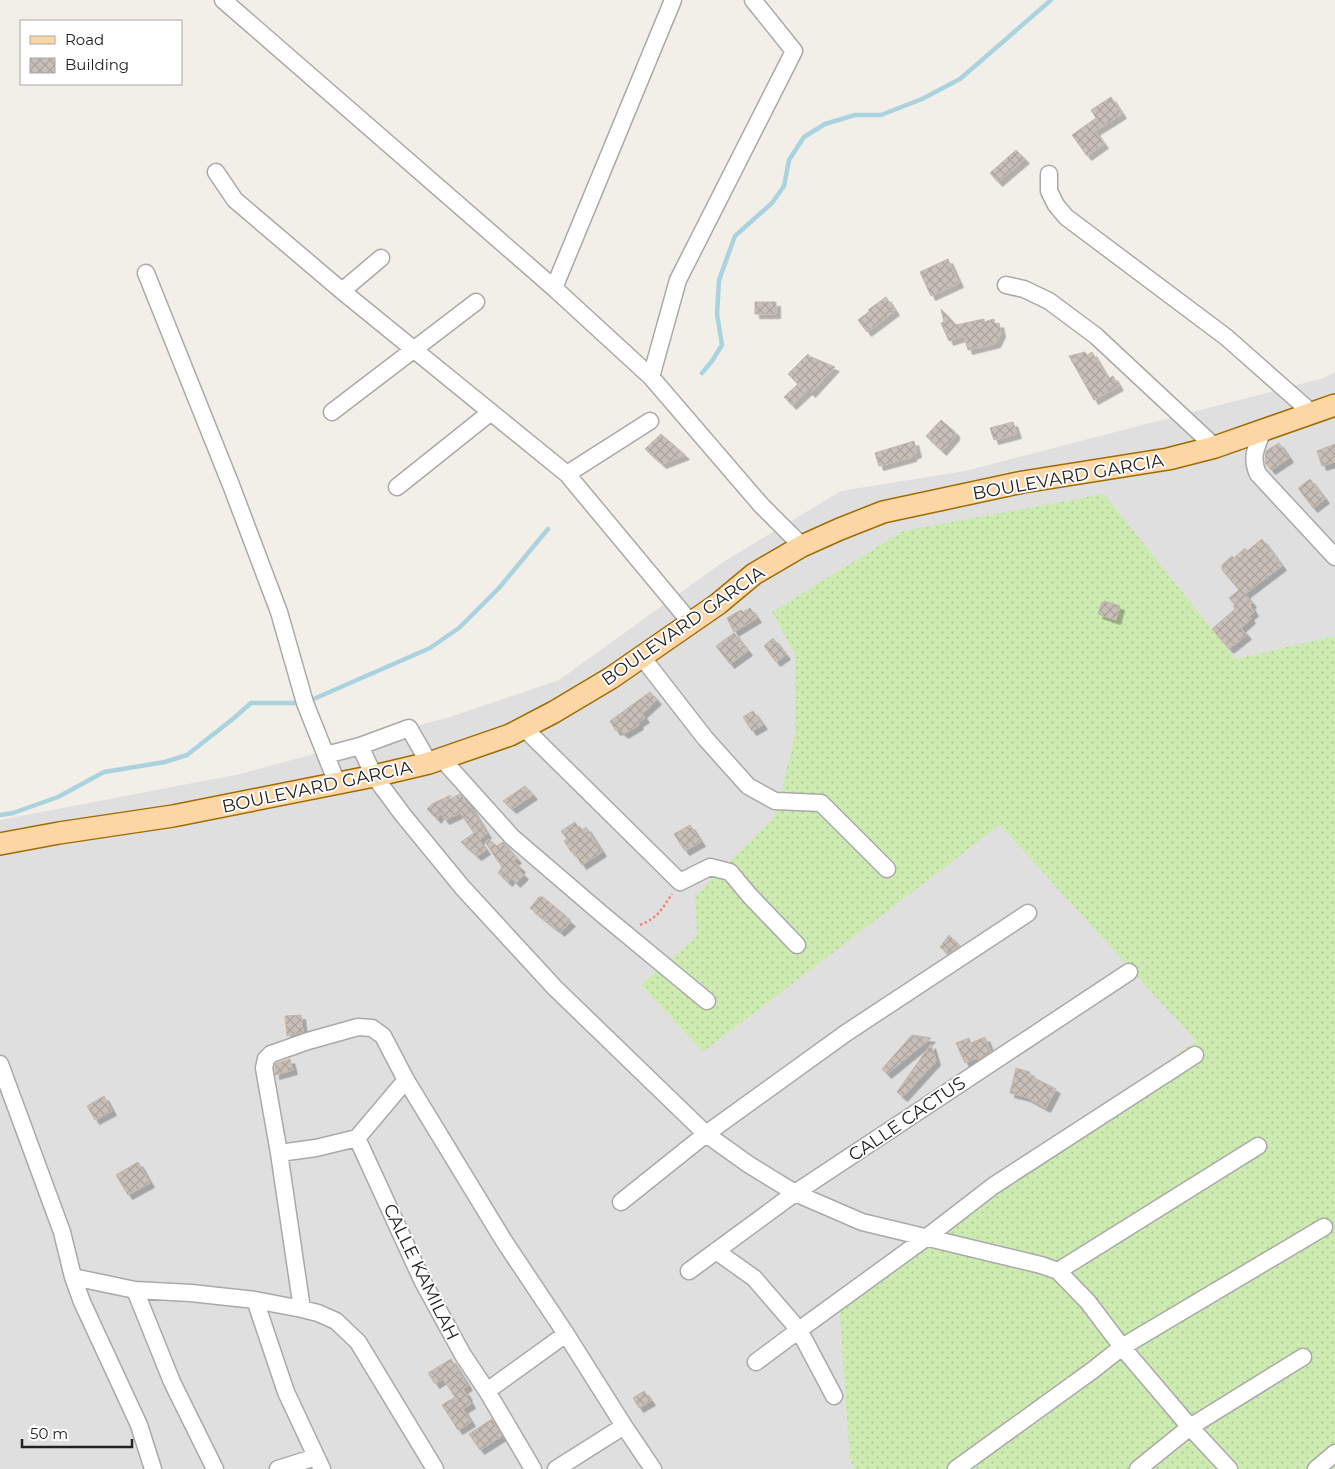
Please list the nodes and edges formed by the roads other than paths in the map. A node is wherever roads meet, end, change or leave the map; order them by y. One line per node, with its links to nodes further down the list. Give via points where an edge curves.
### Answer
1 (224, 0): 9 (street)
2 (672, 0): 9 (street)
3 (753, 0): 13 (street, via 794,51 678,280)
4 (216, 172): 10 (street, via 235,200)
5 (1049, 174): 17 (street, via 1050,191 1066,217 1226,337)
6 (381, 258): 10 (street)
7 (146, 272): 29 (street, via 276,603 305,703)
8 (1006, 285): 20 (street, via 1024,289 1049,301 1096,336)
9 (554, 288): 13 (street)
10 (342, 291): 12 (street)
11 (476, 302): 12 (street)
12 (414, 350): 15 (street); 16 (street)
13 (651, 378): 23 (street)
14 (1335, 405): 17 (main road, BOULEVARD GARCIA)
15 (332, 412)
16 (491, 412): 21 (street); 22 (street)
17 (1312, 413): 19 (main road, BOULEVARD GARCIA)
18 (650, 421): 21 (street)
19 (1263, 430): 20 (main road, BOULEVARD GARCIA); 24 (street, via 1254,456 1258,474)
20 (1215, 447): 23 (main road, BOULEVARD GARCIA, via 1168,459 1022,482 883,512)
21 (567, 474): 25 (street)
22 (397, 488)
23 (802, 546): 25 (main road, BOULEVARD GARCIA, via 754,574)
24 (1335, 558)
25 (691, 623): 26 (main road, BOULEVARD GARCIA)
26 (642, 657): 27 (main road, BOULEVARD GARCIA); 34 (street, via 705,738 748,786 775,800 821,803)
27 (524, 728): 30 (main road, BOULEVARD GARCIA); 36 (street, via 680,882 710,867 730,872)
28 (360, 746): 29 (street); 30 (street, via 409,728); 31 (street)
29 (326, 755): 32 (street)
30 (436, 761): 31 (main road, BOULEVARD GARCIA); 38 (street, via 512,837)
31 (374, 776): 32 (main road, BOULEVARD GARCIA); 42 (street, via 462,887 548,981)
32 (337, 783): 33 (main road, BOULEVARD GARCIA, via 173,816)
33 (0, 844)
34 (887, 869)
35 (1028, 913): 42 (street, via 846,1033)
36 (797, 945)
37 (1129, 972): 46 (street, CALLE CACTUS)
38 (707, 1001)
39 (1195, 1055): 49 (street, via 992,1186)
40 (0, 1064): 53 (street, via 62,1232)
41 (406, 1080): 43 (street); 45 (street, via 383,1036 372,1028 358,1028 271,1054 264,1068); 58 (street, via 504,1241)
42 (706, 1134): 46 (street); 47 (street)
43 (357, 1138): 45 (street); 62 (street, CALLE KAMILAH, via 424,1282 463,1355)
44 (1258, 1146): 52 (street)
45 (279, 1153): 56 (street)
46 (795, 1194): 49 (street, via 862,1222); 50 (street, CALLE CACTUS)
47 (622, 1202)
48 (1324, 1227): 59 (street)
49 (926, 1237): 52 (street); 57 (street)
50 (716, 1251): 51 (street, CALLE CACTUS); 57 (street, via 754,1278)
51 (689, 1271)
52 (1058, 1271): 59 (street, via 1088,1302)
53 (73, 1277): 54 (street); 68 (street, via 139,1425)
54 (135, 1290): 55 (street); 69 (street, via 172,1382)
55 (255, 1300): 56 (street); 67 (street, via 286,1392)
56 (302, 1308): 71 (street, via 336,1320 358,1342)
57 (799, 1330): 61 (street); 63 (street)
58 (566, 1334): 62 (street); 64 (street)
59 (1122, 1347): 65 (street); 75 (street)
60 (1304, 1357): 65 (street)
61 (756, 1362)
62 (487, 1390): 72 (street, CALLE KAMILAH)
63 (834, 1396)
64 (624, 1426): 73 (street); 74 (street)
65 (1190, 1427): 76 (street); 77 (street)
66 (1335, 1453): 78 (street)
67 (319, 1463): 70 (street)
68 (153, 1469)
69 (215, 1469)
70 (278, 1469)
71 (436, 1469)
72 (534, 1469)
73 (556, 1469)
74 (653, 1469)
75 (956, 1469)
76 (1138, 1469)
77 (1229, 1469)
78 (1316, 1469)

